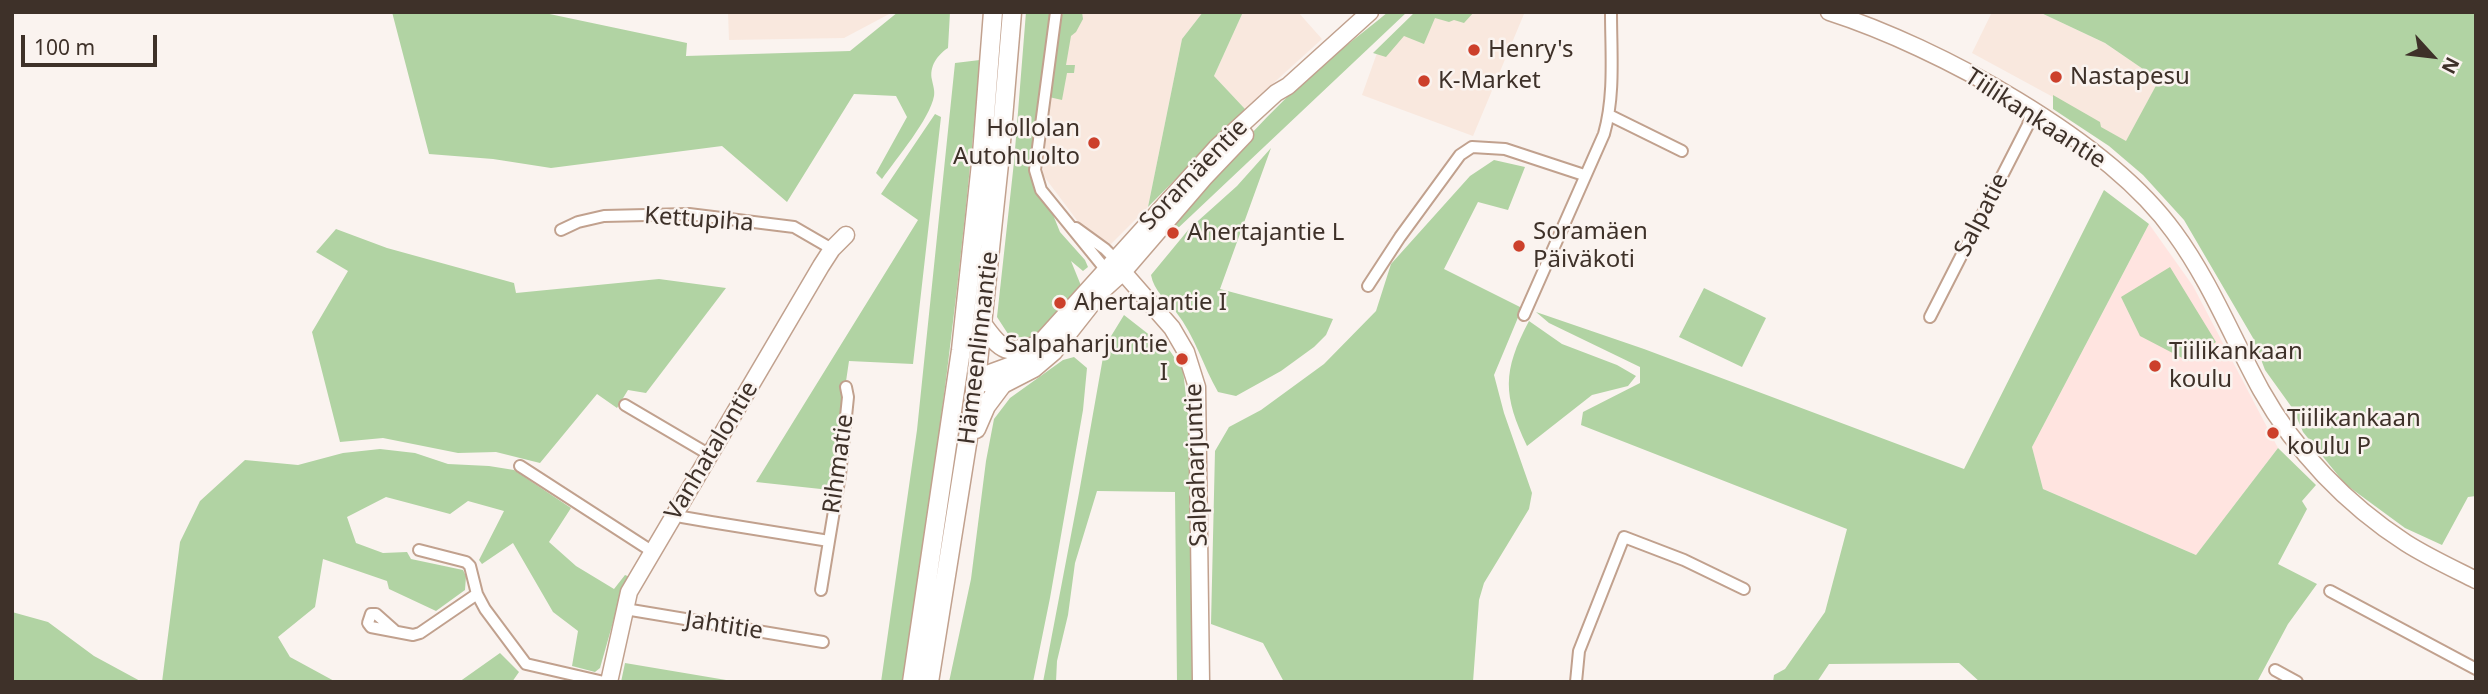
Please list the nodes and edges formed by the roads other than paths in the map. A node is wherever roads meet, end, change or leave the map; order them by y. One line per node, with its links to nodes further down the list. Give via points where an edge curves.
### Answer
1 (993, 12): 20 (main road, Hämeenlinnantie)
2 (1012, 12): 18 (main road, Hämeenlinnantie)
3 (1056, 12): 14 (street, via 1035,170 1041,190 1062,219)
4 (1370, 12): 14 (street, Soramäentie, via 1288,86)
5 (1611, 12): 8 (street)
6 (1829, 12): 7 (street, Tiilikankaantie, via 1945,62)
7 (2031, 111): 17 (street, Salpatie); 31 (street, Tiilikankaantie, via 2106,163 2167,223 2208,286 2262,391 2288,432 2331,482 2407,543)
8 (1609, 116): 9 (street); 10 (street)
9 (1682, 151)
10 (1584, 175): 15 (street, via 1505,149 1472,147 1460,155); 16 (street)
11 (561, 230): 13 (street, Kettupiha, via 604,216 690,214 794,227)
12 (846, 235): 13 (street, Vanhatalontie)
13 (832, 249): 24 (street, Vanhatalontie)
14 (1115, 270): 19 (street, Soramäentie); 21 (street, Soramäentie, via 1054,352 1034,369); 44 (street, Salpaharjuntie, via 1126,291 1152,307 1172,328 1186,352 1197,387)
15 (1368, 286)
16 (1524, 315)
17 (1930, 317)
18 (983, 325): 19 (main road, via 1003,349 1014,352); 20 (main road, Hämeenlinnantie)
19 (1039, 345): 20 (street, Soramäentie, via 1017,363)
20 (967, 377): 21 (street); 25 (main road, Hämeenlinnantie); 42 (main road, Hämeenlinnantie)
21 (1001, 386): 25 (main road, via 979,421)
22 (846, 387): 28 (street, Rihmatie, via 840,475)
23 (625, 405): 24 (street)
24 (710, 455): 27 (street, Vanhatalontie)
25 (966, 459): 43 (main road, Hämeenlinnantie)
26 (520, 466): 30 (street)
27 (676, 513): 28 (street, Rihmatie); 30 (street, Vanhatalontie)
28 (829, 541): 33 (street, Rihmatie)
29 (419, 550): 35 (street, via 466,562)
30 (653, 552): 36 (street, Vanhatalontie, via 629,593)
31 (2476, 580)
32 (1744, 589): 45 (street, via 1624,537 1579,651)
33 (821, 590)
34 (2330, 591): 39 (street)
35 (477, 594): 37 (street, via 420,634); 41 (street, via 526,664)
36 (625, 610): 38 (street, Jahtitie); 41 (street, Vanhatalontie)
37 (394, 630)
38 (823, 642)
39 (2476, 669)
40 (2275, 670): 46 (street)
41 (607, 682)
42 (912, 682)
43 (929, 682)
44 (1201, 682)
45 (1576, 682)
46 (2297, 682)

